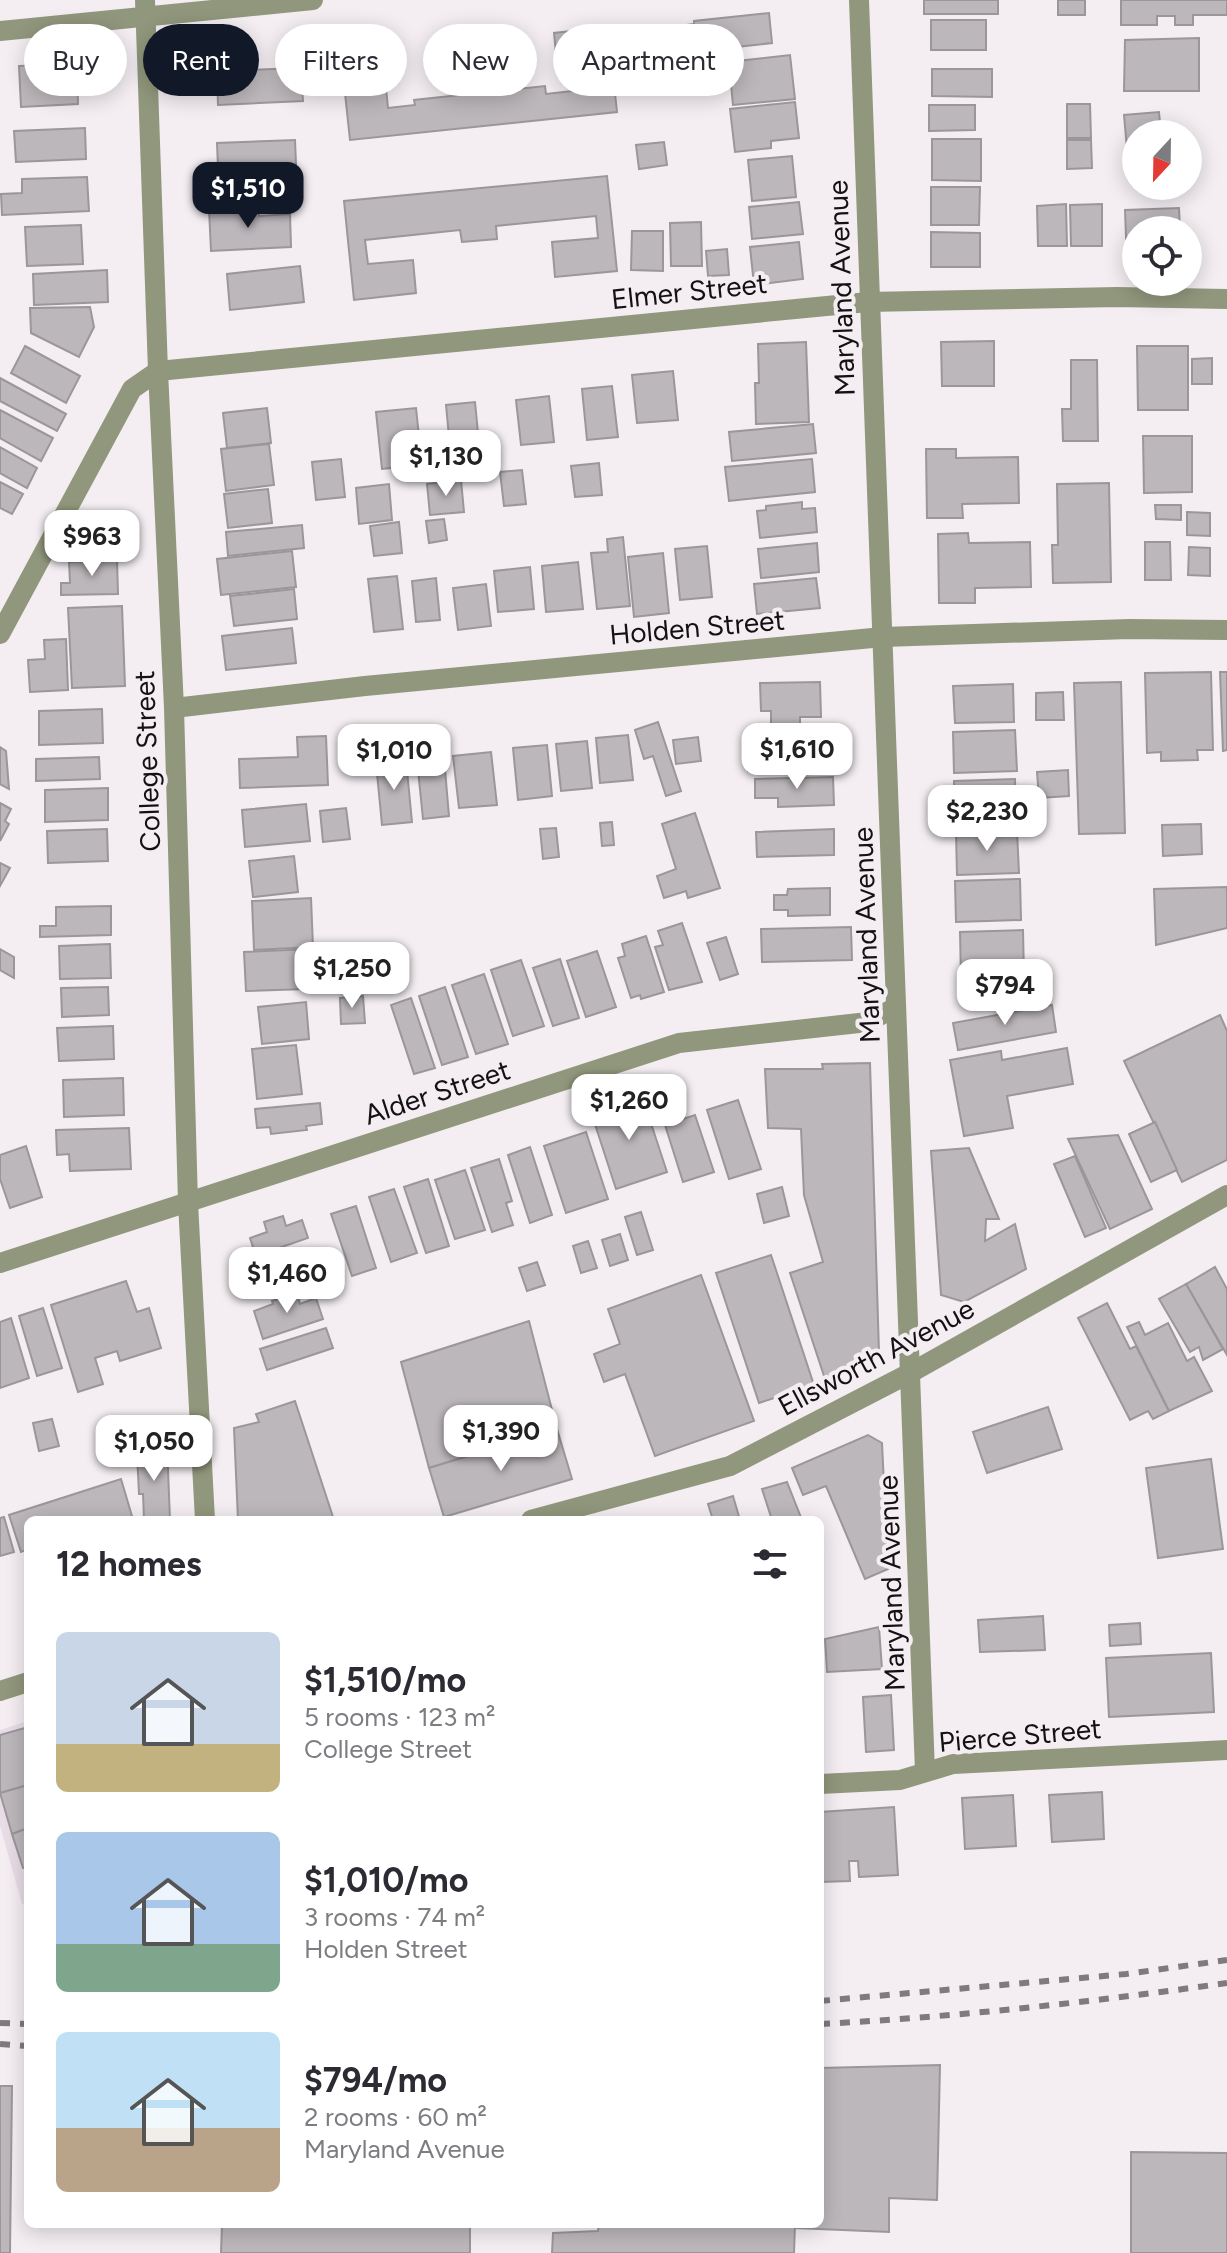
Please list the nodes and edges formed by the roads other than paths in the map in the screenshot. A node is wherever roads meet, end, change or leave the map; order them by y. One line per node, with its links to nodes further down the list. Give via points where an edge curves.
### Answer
1 (313, 0): 3 (street)
2 (859, 0): 6 (street, Maryland Avenue)
3 (146, 8): 4 (street); 7 (street, College Street)
4 (0, 31)
5 (1227, 299): 6 (street, Elmer Street)
6 (868, 302): 7 (street, Elmer Street); 10 (street, Maryland Avenue)
7 (158, 371): 9 (street, via 132,389); 11 (street, College Street)
8 (1227, 630): 10 (street, Holden Street)
9 (0, 634)
10 (883, 637): 11 (street, Holden Street); 12 (street, Maryland Avenue)
11 (174, 708): 14 (street, College Street)
12 (896, 1007): 14 (street, Alder Street, via 868,1022 679,1043); 16 (street, Maryland Avenue)
13 (1227, 1195): 16 (street, Ellsworth Avenue)
14 (188, 1203): 15 (street, Alder Street); 17 (street, College Street)
15 (0, 1263)
16 (912, 1372): 18 (street, Ellsworth Avenue, via 730,1466); 22 (street, Maryland Avenue)
17 (205, 1516)
18 (546, 1516)
19 (24, 1683): 20 (street)
20 (0, 1691)
21 (1227, 1750): 22 (street, Pierce Street, via 953,1764)
22 (925, 1772): 23 (street, Pierce Street, via 900,1780)
23 (824, 1784)

